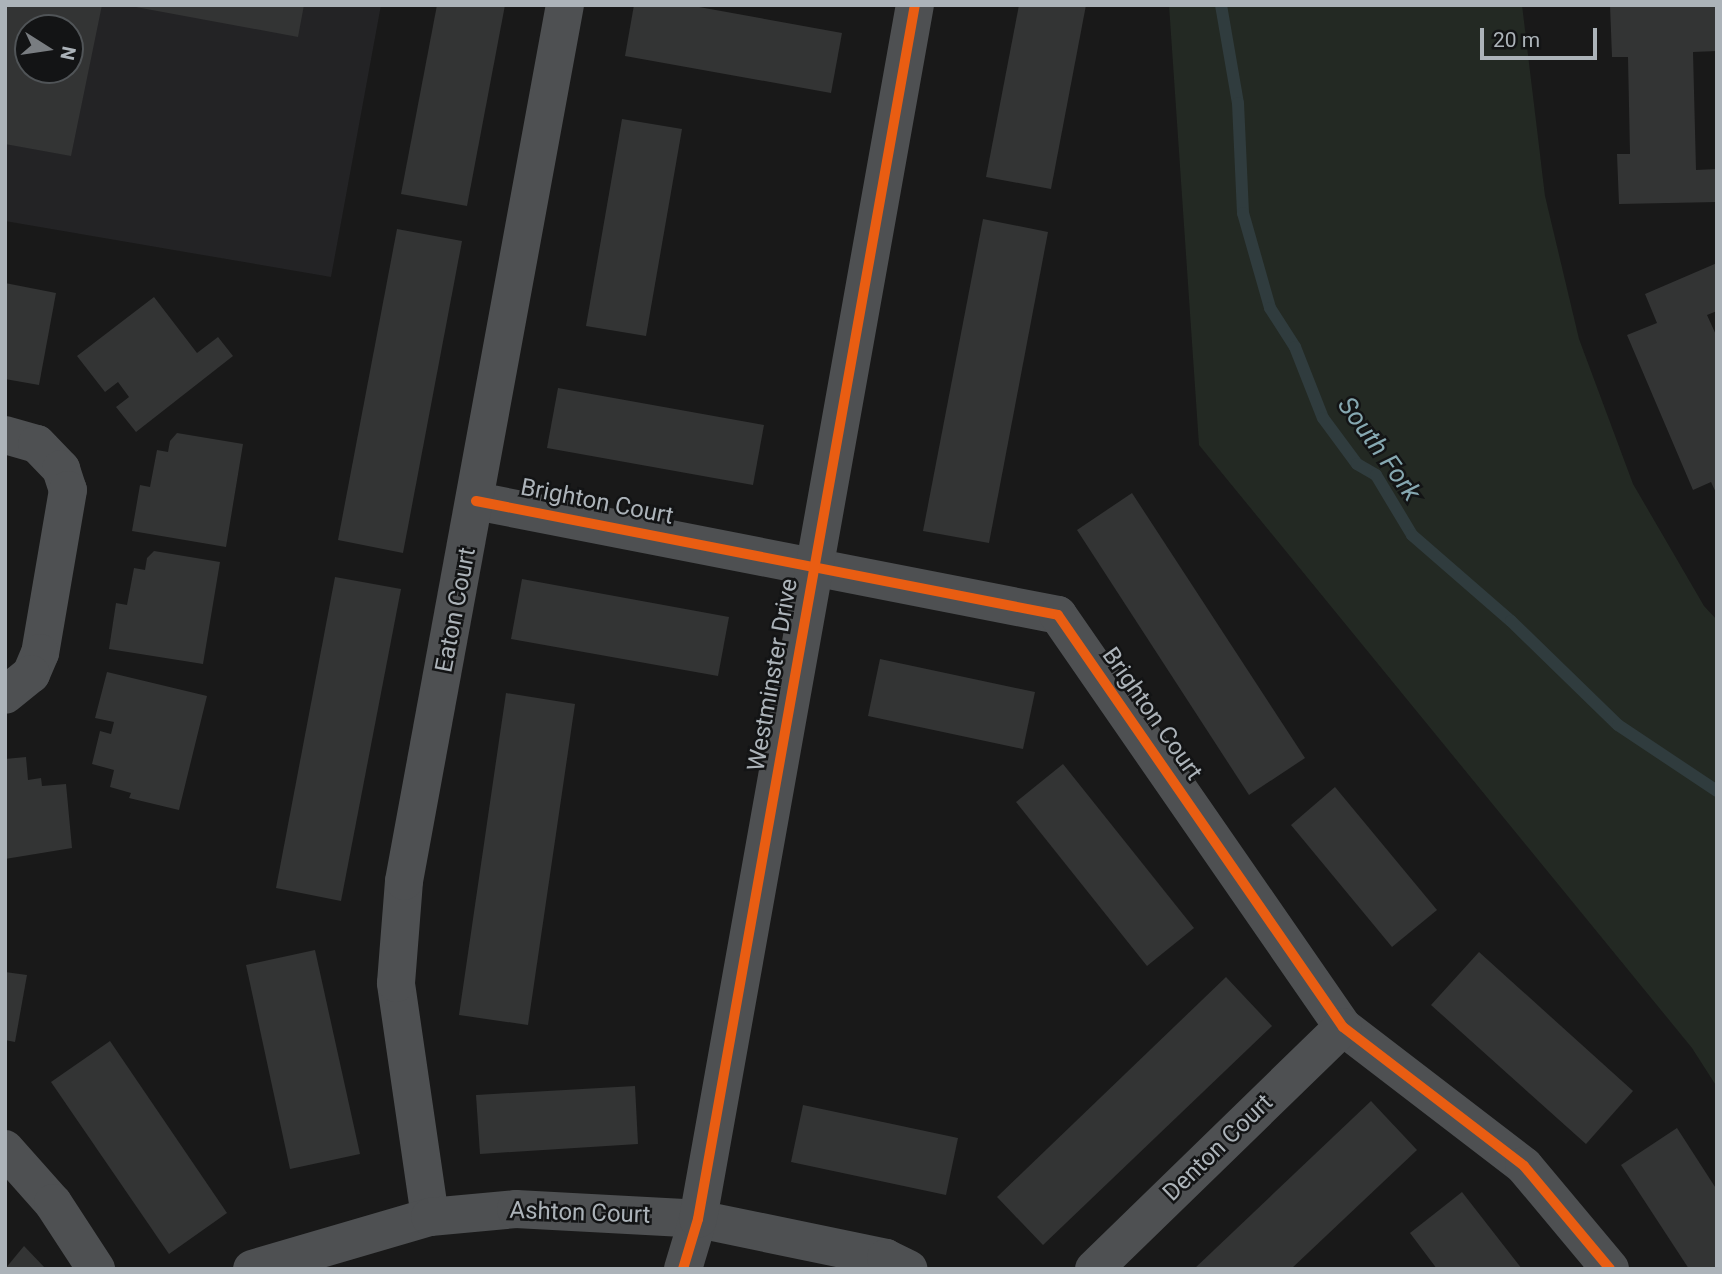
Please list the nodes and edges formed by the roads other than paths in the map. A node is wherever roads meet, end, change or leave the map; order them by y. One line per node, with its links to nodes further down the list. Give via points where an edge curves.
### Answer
1 (565, 5): 4 (street, Eaton Court)
2 (915, 5): 5 (street, Westminster Drive)
3 (5, 435): 6 (street, via 37,444 61,469 68,490 40,653 31,674)
4 (476, 501): 5 (street, Brighton Court); 9 (street, Eaton Court, via 404,881 396,983)
5 (814, 565): 7 (street, Brighton Court, via 1058,615); 10 (street, Westminster Drive)
6 (5, 695)
7 (1343, 1027): 15 (street, Denton Court); 16 (street, Brighton Court, via 1524,1166)
8 (5, 1149): 11 (street, via 53,1203)
9 (430, 1217): 10 (street, Ashton Court, via 516,1209); 12 (street, Ashton Court)
10 (698, 1219): 13 (street, Westminster Drive); 14 (street, Ashton Court, via 886,1258)
11 (96, 1269)
12 (252, 1269)
13 (683, 1269)
14 (909, 1269)
15 (1094, 1269)
16 (1610, 1269)

